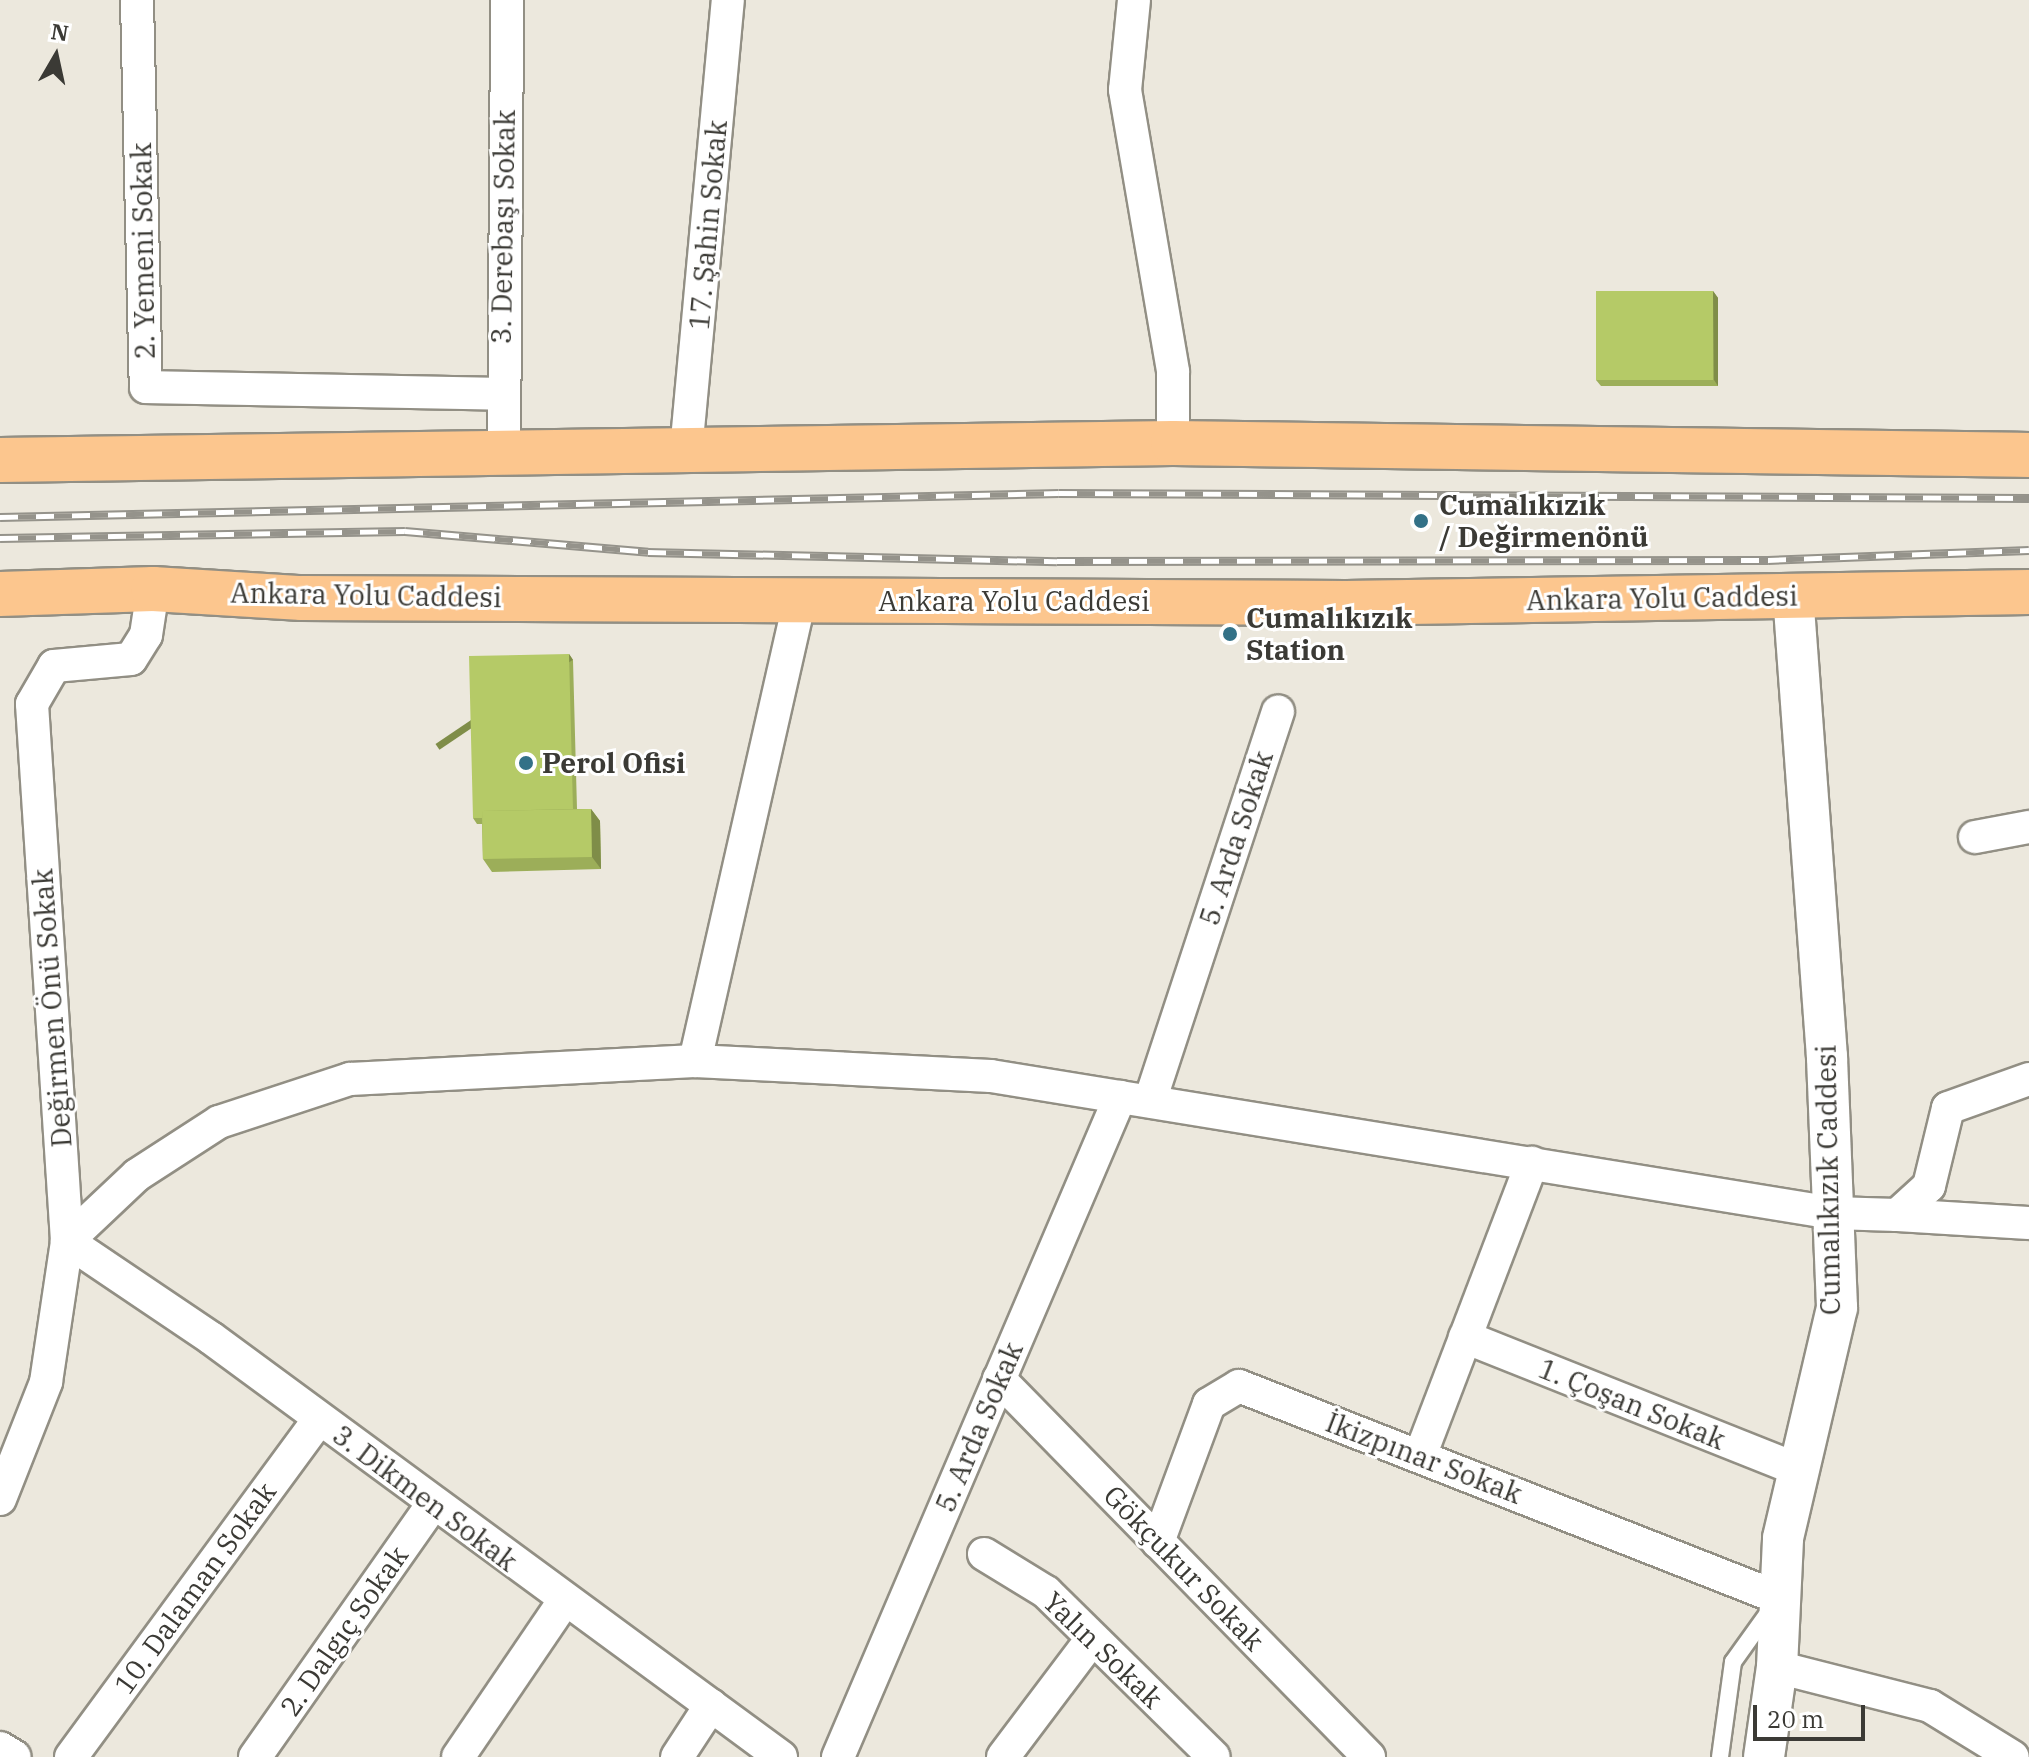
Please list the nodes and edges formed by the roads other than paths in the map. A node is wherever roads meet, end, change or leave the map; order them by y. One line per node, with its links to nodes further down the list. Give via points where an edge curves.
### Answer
1 (137, 0): 5 (street, 2. Yemeni Sokak, via 146,387)
2 (507, 0): 5 (street, 3. Derebaşı Sokak)
3 (728, 0): 7 (street, 17. Şahin Sokak)
4 (1134, 0): 6 (street, via 1125,90 1173,372)
5 (501, 394): 8 (street, 3. Derebaşı Sokak)
6 (1173, 443): 7 (highway); 9 (highway)
7 (686, 451): 8 (highway)
8 (504, 453): 10 (highway)
9 (2029, 455)
10 (0, 460)
11 (153, 589): 13 (highway, Ankara Yolu Caddesi); 15 (highway, Ankara Yolu Caddesi, via 302,598); 26 (street, Değirmen Önü Sokak, via 146,635 131,659 54,666 32,704)
12 (2029, 592): 14 (highway, Ankara Yolu Caddesi)
13 (0, 594)
14 (1793, 597): 15 (highway, Ankara Yolu Caddesi, via 1346,603); 23 (street, Cumalıkızık Caddesi)
15 (800, 599): 19 (street)
16 (1278, 711): 21 (street, 5. Arda Sokak)
17 (2029, 827): 18 (street)
18 (1975, 837)
19 (695, 1061): 21 (street, via 991,1076); 26 (street, via 350,1079 219,1122 137,1175)
20 (2029, 1079): 24 (street, via 1948,1108 1929,1186)
21 (1135, 1099): 22 (street); 28 (street, 5. Arda Sokak)
22 (1532, 1163): 23 (street); 27 (street)
23 (1833, 1213): 24 (street); 31 (street, Cumalıkızık Caddesi, via 1837,1307)
24 (1897, 1215): 25 (street)
25 (2029, 1223)
26 (67, 1241): 29 (street, 3. Dikmen Sokak); 32 (street, Değirmen Önü Sokak, via 46,1382)
27 (1465, 1337): 30 (street); 31 (street, 1. Çoşan Sokak)
28 (999, 1379): 34 (street, Gökçukur Sokak); 48 (street, 5. Arda Sokak)
29 (319, 1419): 33 (street, 3. Dikmen Sokak); 43 (street, 10. Dalaman Sokak)
30 (1420, 1456): 34 (street, İkizpınar Sokak, via 1239,1386 1209,1404); 36 (street, İkizpınar Sokak)
31 (1800, 1470): 36 (street, Cumalıkızık Caddesi, via 1783,1538)
32 (0, 1499)
33 (433, 1504): 37 (street, 3. Dikmen Sokak); 44 (street, 2. Dalgıç Sokak)
34 (1158, 1542): 51 (street, Gökçukur Sokak)
35 (984, 1554): 38 (street, Yalın Sokak, via 1046,1592)
36 (1779, 1598): 39 (street, Cumalıkızık Caddesi); 52 (lane, via 1733,1662)
37 (564, 1601): 40 (street, 3. Dikmen Sokak); 45 (street)
38 (1092, 1639): 49 (street); 50 (street, Yalın Sokak)
39 (1777, 1667): 53 (street, Cumalıkızık Caddesi); 54 (street, via 1930,1706)
40 (711, 1705): 46 (street); 47 (street, 3. Dikmen Sokak)
41 (0, 1748): 42 (street)
42 (15, 1757)
43 (71, 1757)
44 (255, 1757)
45 (458, 1757)
46 (677, 1757)
47 (781, 1757)
48 (838, 1757)
49 (1003, 1757)
50 (1214, 1757)
51 (1369, 1757)
52 (1720, 1757)
53 (1764, 1757)
54 (2013, 1757)

